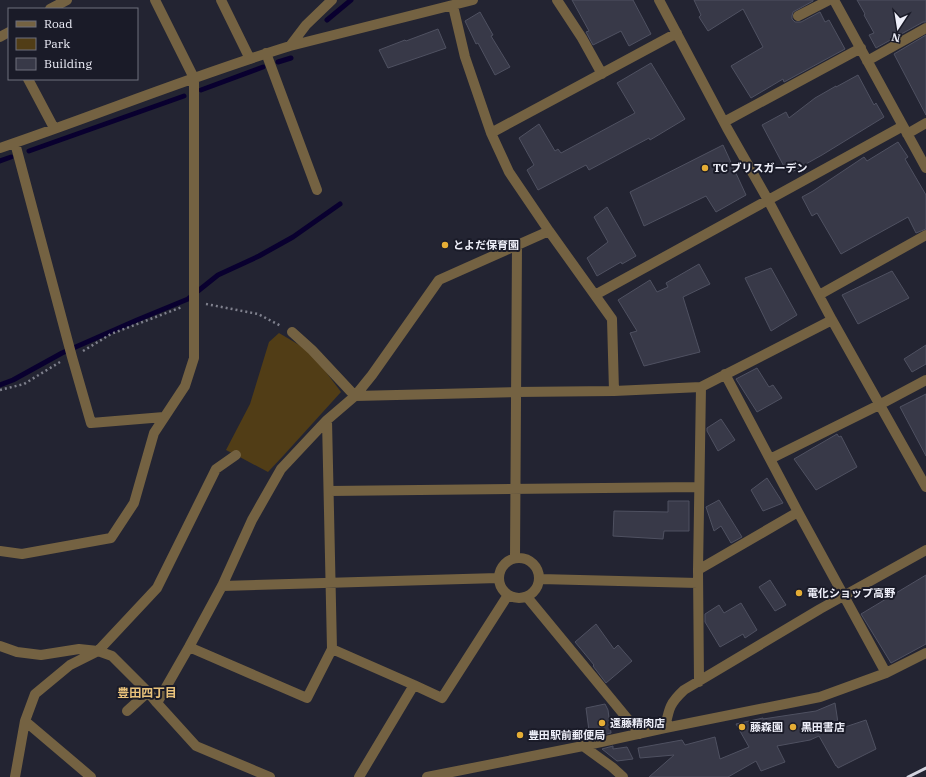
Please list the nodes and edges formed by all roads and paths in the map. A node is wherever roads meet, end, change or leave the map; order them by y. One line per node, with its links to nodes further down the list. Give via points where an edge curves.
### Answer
1 (67, 0): 11 (street)
2 (155, 0): 21 (street)
3 (220, 0): 18 (street)
4 (332, 0): 15 (street, via 306,25)
5 (473, 0): 10 (street)
6 (557, 0): 20 (street)
7 (659, 0): 14 (street)
8 (829, 0): 12 (street)
9 (834, 0): 16 (street)
10 (452, 6): 15 (street); 27 (street, via 465,57)
11 (52, 8)
12 (798, 16)
13 (926, 28): 19 (street)
14 (676, 33): 20 (street); 23 (street)
15 (290, 46): 17 (street)
16 (860, 48): 19 (street); 23 (street)
17 (266, 53): 18 (street); 31 (street)
18 (250, 58): 21 (street)
19 (867, 61): 26 (street)
20 (602, 74): 27 (street)
21 (194, 78): 25 (street); 38 (street)
22 (29, 80): 25 (street)
23 (724, 122): 32 (street)
24 (926, 123): 26 (street)
25 (54, 128): 28 (street)
26 (905, 130): 30 (street); 32 (street)
27 (492, 133): 33 (street, via 509,172)
28 (15, 143): 29 (street); 41 (street)
29 (0, 148)
30 (926, 168)
31 (317, 190)
32 (768, 200): 36 (street); 37 (street)
33 (548, 232): 35 (street); 36 (street)
34 (926, 235): 37 (street)
35 (517, 245): 47 (street); 48 (street, via 439,280)
36 (595, 295): 46 (street, via 612,319)
37 (819, 296): 39 (street)
38 (194, 302): 40 (path, via 258,314); 41 (path, via 111,334); 50 (street, via 194,358 185,386)
39 (832, 320): 42 (street); 49 (street)
40 (292, 332): 48 (street)
41 (72, 357): 45 (path, via 64,359 24,384); 50 (street, via 91,423)
42 (725, 374): 44 (street); 53 (street)
43 (926, 380): 49 (street)
44 (701, 387): 46 (street); 54 (street)
45 (0, 390)
46 (614, 391): 47 (street)
47 (516, 392): 48 (street); 56 (street)
48 (355, 396): 51 (street)
49 (879, 405): 53 (street); 55 (street)
50 (164, 417): 60 (street, via 154,433 134,503 111,538 22,554)
51 (327, 420): 57 (street); 67 (street, via 281,469 252,520)
52 (236, 456): 74 (street, via 216,469 157,588)
53 (770, 459): 58 (street)
54 (699, 487): 56 (street); 62 (street)
55 (926, 487)
56 (516, 489): 57 (street); 61 (street)
57 (329, 491): 66 (street)
58 (798, 512): 62 (street); 69 (street)
59 (926, 550): 69 (street)
60 (0, 551)
61 (515, 558): 63 (street, via 501,567); 64 (street, via 533,562)
62 (698, 570): 65 (street)
63 (498, 578): 66 (street); 68 (street, via 503,591)
64 (540, 579): 65 (street); 70 (street, via 536,590)
65 (698, 583): 77 (street)
66 (331, 584): 67 (street); 73 (street)
67 (222, 586): 72 (street)
68 (508, 595): 70 (street, via 517,598); 78 (street, via 442,698)
69 (844, 595): 76 (street); 77 (street)
70 (527, 597): 84 (street)
71 (0, 646): 74 (street, via 17,652 41,655 79,649)
72 (189, 647): 73 (street, via 307,698); 80 (street)
73 (332, 649): 78 (street)
74 (98, 651): 79 (street, via 112,656); 82 (street, via 70,665 34,694)
75 (926, 653): 76 (street)
76 (886, 673): 83 (street, via 820,697)
77 (699, 682): 83 (street, via 676,697 670,706)
78 (414, 686): 90 (street)
79 (148, 692): 80 (street); 81 (street)
80 (157, 703): 89 (street, via 196,746)
81 (127, 711)
82 (25, 721): 87 (street); 88 (street)
83 (665, 728): 84 (street)
84 (640, 734): 85 (street)
85 (583, 746): 86 (street); 92 (street)
86 (468, 773): 91 (street)
87 (15, 777)
88 (91, 777)
89 (270, 777)
90 (359, 777)
91 (427, 777)
92 (623, 777)

